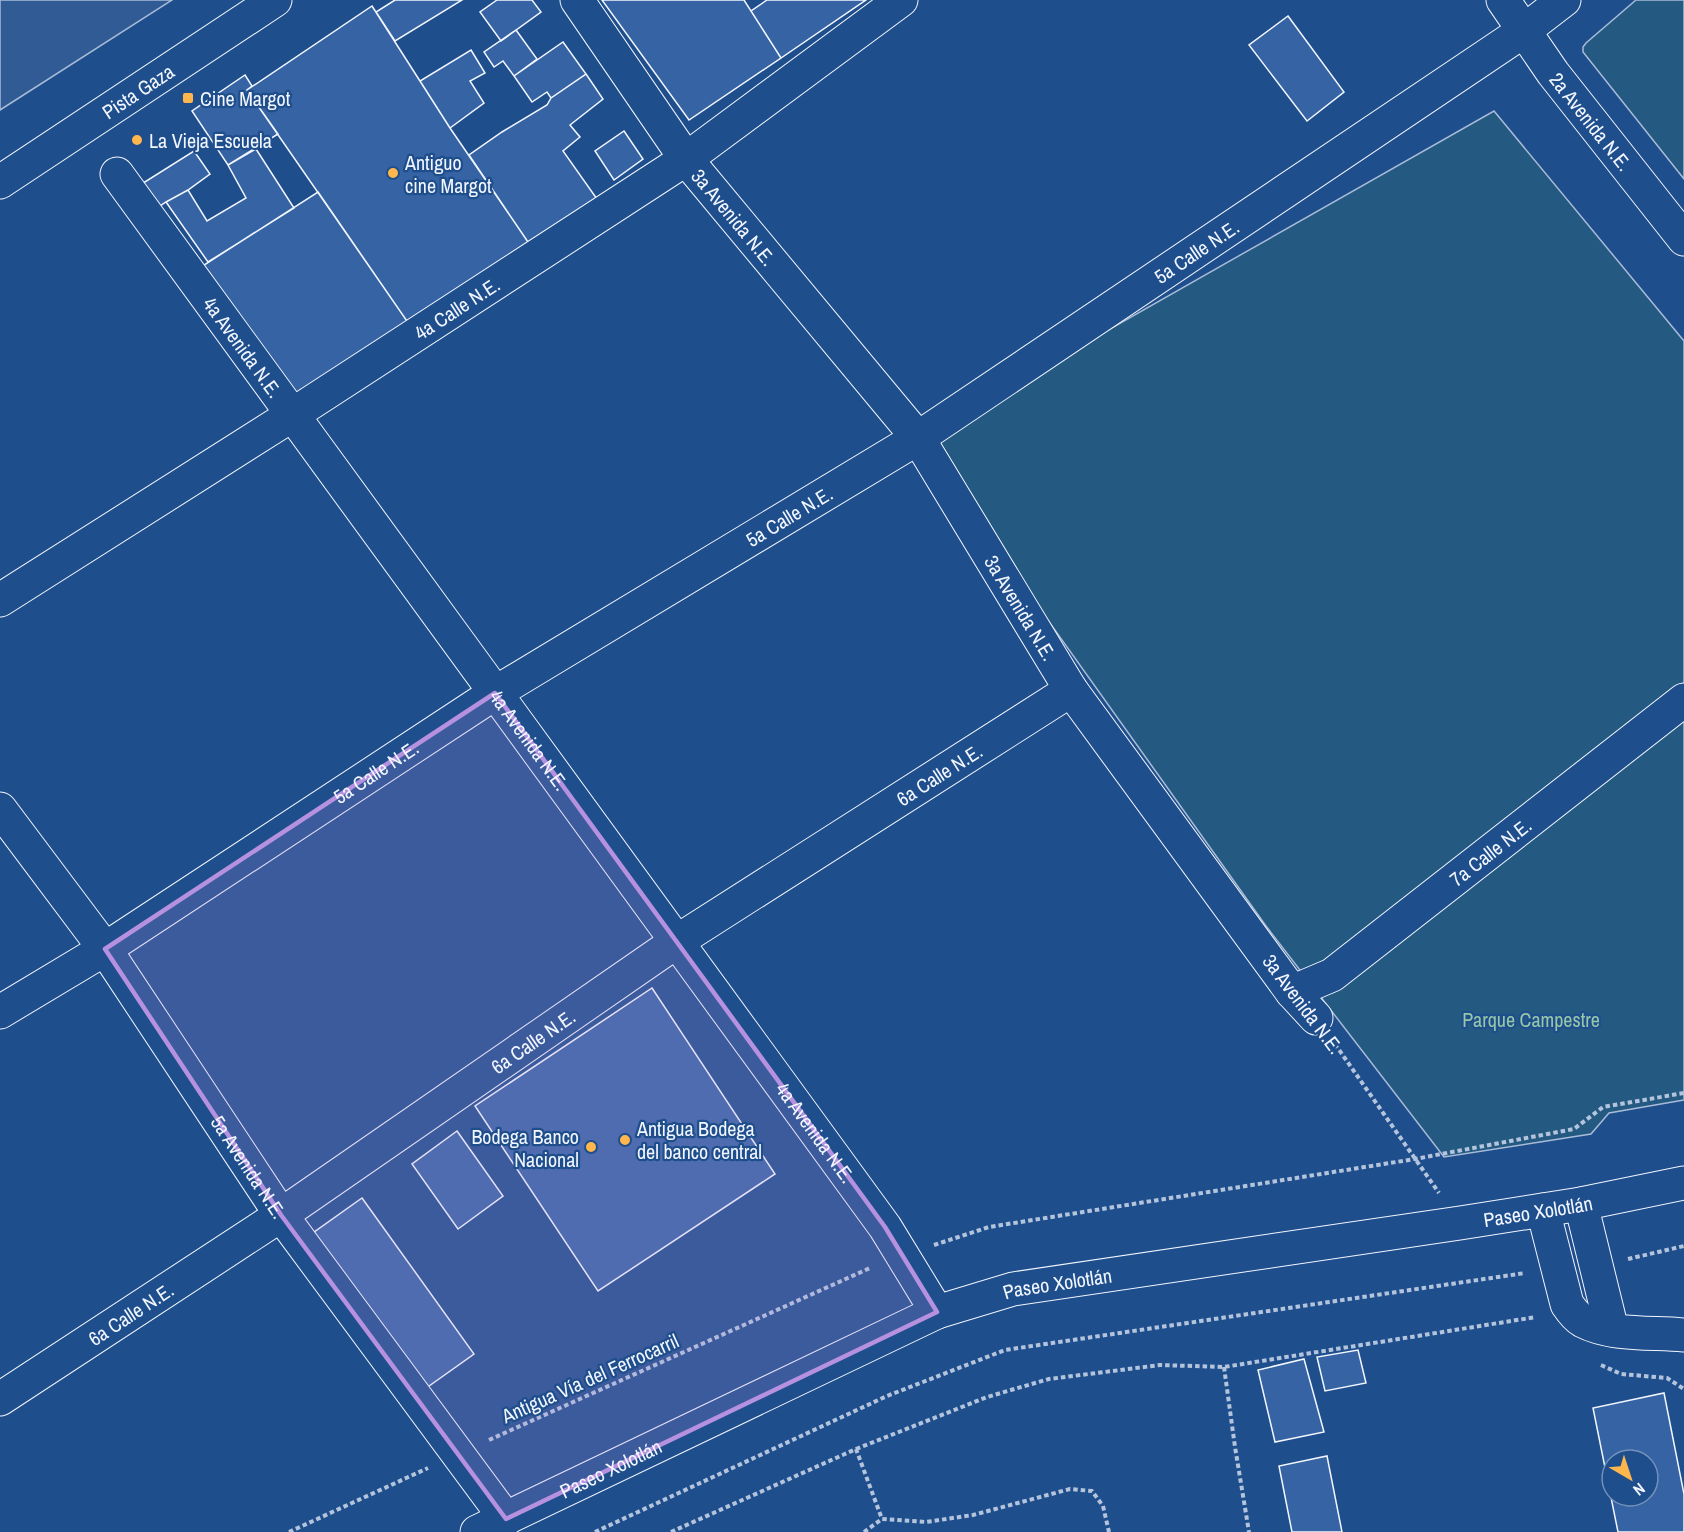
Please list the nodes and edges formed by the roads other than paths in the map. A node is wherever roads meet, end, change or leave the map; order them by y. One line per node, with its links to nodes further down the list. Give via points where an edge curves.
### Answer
1 (275, 0): 9 (main road, Pista Gaza)
2 (577, 0): 7 (main road, 3a Avenida N.E.)
3 (902, 0): 7 (main road, 4a Calle N.E.)
4 (1503, 0): 6 (main road, 2a Avenida N.E.)
5 (1564, 0): 6 (main road, 5a Calle N.E.)
6 (1525, 30): 10 (main road, 2a Avenida N.E., via 1553,73); 12 (main road, 5a Calle N.E.)
7 (686, 159): 11 (main road, 4a Calle N.E.); 12 (main road, 3a Avenida N.E.)
8 (117, 174): 11 (main road, 4a Avenida N.E.)
9 (0, 182)
10 (1684, 239)
11 (292, 415): 13 (main road, 4a Calle N.E.); 15 (main road, 4a Avenida N.E.)
12 (918, 438): 14 (main road, 3a Avenida N.E.); 15 (main road, 5a Calle N.E.)
13 (0, 600)
14 (1071, 690): 18 (main road, 6a Calle N.E.); 20 (main road, 3a Avenida N.E.)
15 (495, 693): 18 (main road, 4a Avenida N.E.); 19 (main road, 5a Calle N.E.)
16 (1684, 700): 20 (main road, 7a Calle N.E., via 1332,975)
17 (0, 809): 19 (main road, 5a Avenida N.E.)
18 (676, 942): 26 (main road, 6a Calle N.E.); 27 (main road, 4a Avenida N.E., via 878,1218)
19 (105, 949): 21 (main road, 5a Calle N.E.); 26 (main road, 5a Avenida N.E.)
20 (1292, 992): 22 (main road, 3a Avenida N.E.)
21 (0, 1012)
22 (1316, 1018)
23 (1684, 1183): 24 (main road, Paseo Xolotlán)
24 (1581, 1204): 25 (main road, Paseo Xolotlán); 28 (main road)
25 (1543, 1210): 27 (main road, Paseo Xolotlán, via 1012,1289); 28 (main road, via 1567,1304 1582,1321)
26 (281, 1215): 30 (main road, 6a Calle N.E.); 31 (main road, 5a Avenida N.E.)
27 (937, 1312): 31 (main road, Paseo Xolotlán)
28 (1612, 1330): 29 (main road)
29 (1684, 1335)
30 (0, 1399)
31 (506, 1519): 32 (main road, Paseo Xolotlán)
32 (477, 1532)

